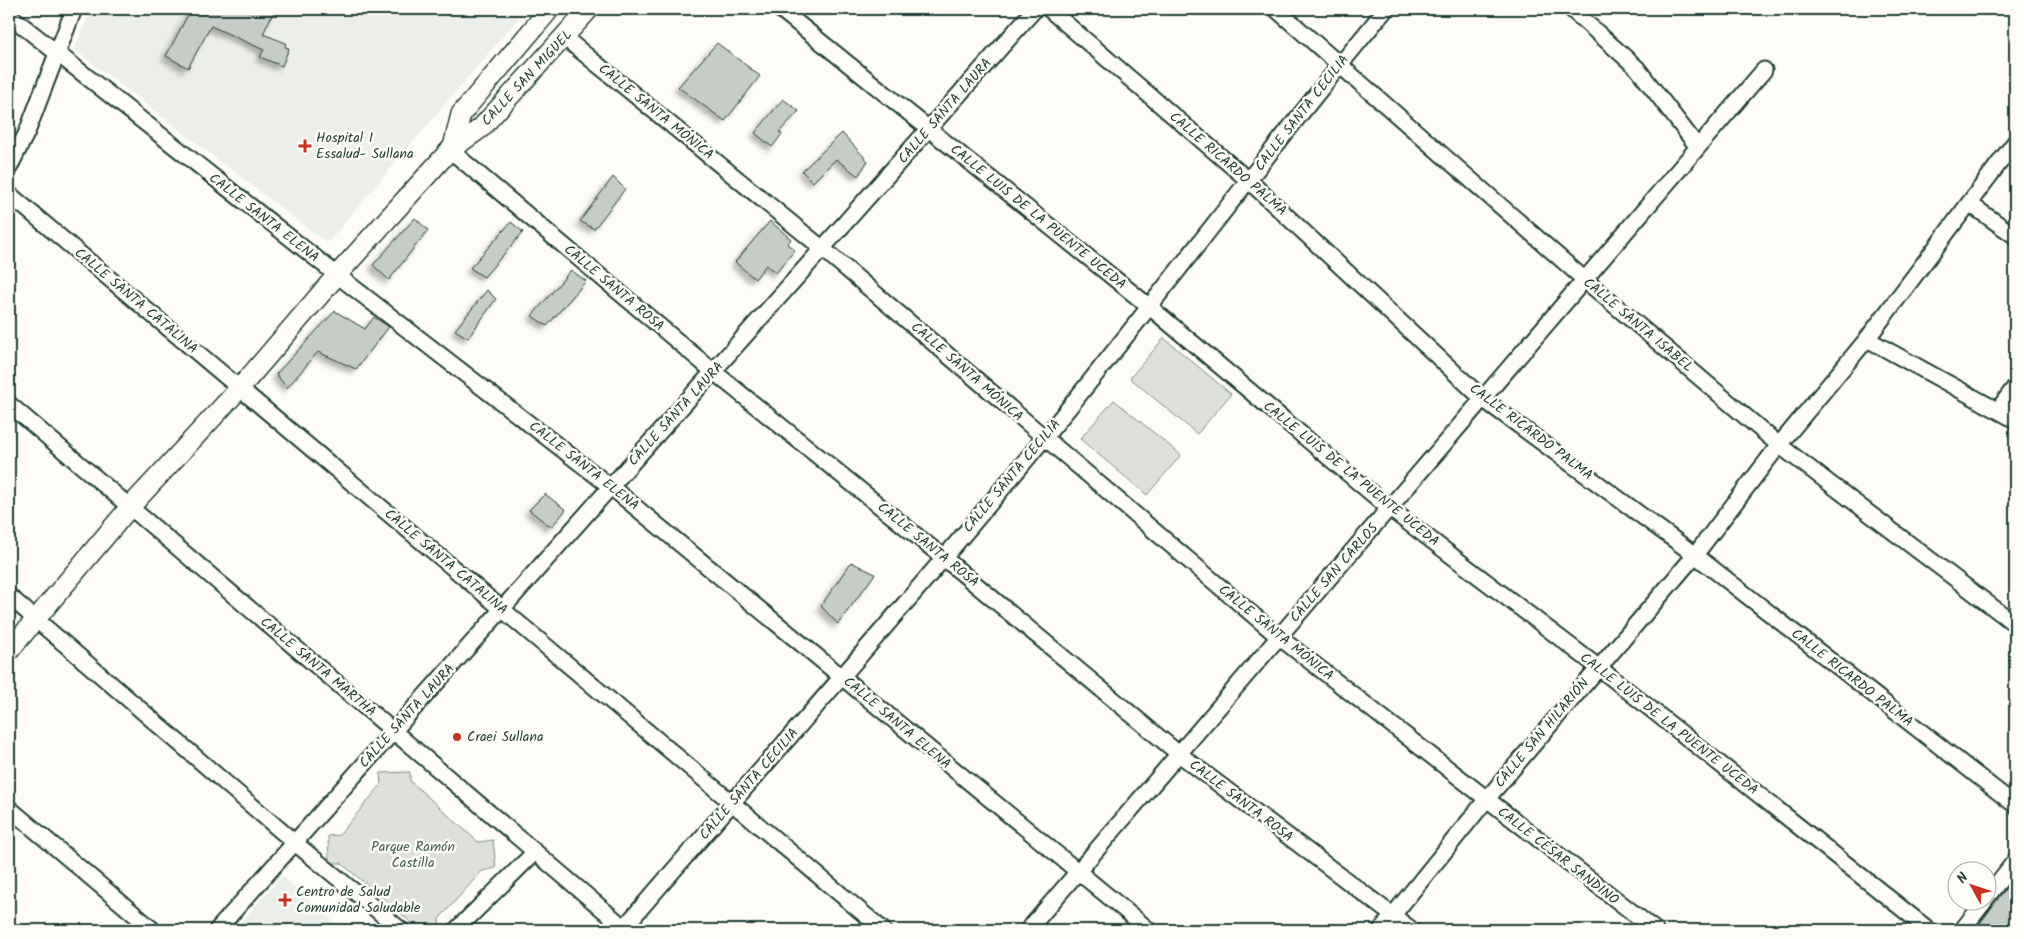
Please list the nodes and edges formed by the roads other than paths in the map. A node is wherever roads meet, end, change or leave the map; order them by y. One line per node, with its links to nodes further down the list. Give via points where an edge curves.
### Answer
1 (74, 9): 12 (street)
2 (550, 9): 18 (street, CALLE SAN MIGUEL, via 461,114)
3 (590, 9): 11 (street, CALLE SAN MIGUEL)
4 (780, 9): 15 (street, CALLE LUIS DE LA PUENTE UCEDA)
5 (1035, 9): 15 (street, CALLE SANTA LAURA)
6 (1049, 9): 20 (street, CALLE RICARDO PALMA)
7 (1276, 9): 13 (street, CALLE SANTA ISABEL)
8 (1386, 9): 13 (street, CALLE SANTA CECILIA)
9 (1571, 9): 17 (street, via 1637,68)
10 (9, 15): 12 (street, CALLE SANTA ELENA)
11 (565, 38): 18 (street, CALLE SAN MIGUEL, via 481,128); 24 (street, CALLE SANTA MÓNICA)
12 (56, 54): 19 (street, via 27,132); 25 (street, CALLE SANTA ELENA)
13 (1340, 65): 20 (street, CALLE SANTA CECILIA); 26 (street, CALLE SANTA ISABEL)
14 (1764, 70): 17 (street, CALLE SAN CARLOS)
15 (928, 130): 24 (street, CALLE SANTA LAURA); 27 (street, CALLE LUIS DE LA PUENTE UCEDA)
16 (2015, 142): 22 (street, CALLE SAN HILARIÓN)
17 (1697, 146): 26 (street, CALLE SAN CARLOS)
18 (451, 149): 25 (street); 29 (street, CALLE SANTA ROSA)
19 (9, 168)
20 (1248, 180): 27 (street, CALLE SANTA CECILIA); 32 (street, CALLE RICARDO PALMA)
21 (9, 194): 30 (street, CALLE SANTA CATALINA)
22 (1970, 204): 23 (street); 28 (street, CALLE SAN HILARIÓN)
23 (2015, 236)
24 (823, 249): 29 (street, CALLE SANTA LAURA); 36 (street, CALLE SANTA MÓNICA)
25 (337, 275): 30 (street); 38 (street, CALLE SANTA ELENA)
26 (1585, 280): 32 (street, CALLE SAN CARLOS); 37 (street, CALLE SANTA ISABEL)
27 (1151, 308): 36 (street, CALLE SANTA CECILIA); 40 (street, CALLE LUIS DE LA PUENTE UCEDA)
28 (1867, 339): 34 (street); 37 (street, CALLE SAN HILARIÓN)
29 (714, 372): 38 (street, CALLE SANTA LAURA); 42 (street, CALLE SANTA ROSA)
30 (240, 388): 39 (street); 44 (street, CALLE SANTA CATALINA)
31 (2015, 388): 34 (street)
32 (1483, 399): 40 (street, CALLE SAN CARLOS); 41 (street, CALLE RICARDO PALMA)
33 (9, 404): 39 (street, CALLE SANTA MARTHA)
34 (1998, 410): 35 (street)
35 (2015, 420)
36 (1044, 439): 42 (street, CALLE SANTA CECILIA); 47 (street, CALLE SANTA MÓNICA)
37 (1780, 445): 41 (street, CALLE SAN HILARIÓN); 46 (street, CALLE SANTA ISABEL)
38 (612, 486): 44 (street, CALLE SANTA LAURA); 50 (street, CALLE SANTA ELENA)
39 (130, 507): 45 (street); 51 (street, CALLE SANTA MARTHA)
40 (1389, 508): 47 (street, CALLE SAN CARLOS); 49 (street, CALLE LUIS DE LA PUENTE UCEDA)
41 (1695, 555): 49 (street, CALLE SAN HILARIÓN); 55 (street, CALLE RICARDO PALMA)
42 (944, 558): 50 (street, CALLE SANTA CECILIA); 52 (street, CALLE SANTA ROSA)
43 (9, 596): 45 (street)
44 (502, 610): 51 (street, CALLE SANTA LAURA); 54 (street, CALLE SANTA CATALINA)
45 (37, 619): 48 (street); 57 (street)
46 (2015, 624)
47 (1279, 637): 52 (street, CALLE SAN CARLOS); 53 (street, CALLE SANTA MÓNICA)
48 (9, 651)
49 (1598, 667): 53 (street, CALLE SAN HILARIÓN); 75 (street, CALLE LUIS DE LA PUENTE UCEDA)
50 (842, 676): 54 (street, CALLE SANTA CECILIA); 60 (street, CALLE SANTA ELENA)
51 (394, 732): 57 (street, CALLE SANTA LAURA); 58 (street, CALLE SANTA MARTHA)
52 (1179, 754): 60 (street, CALLE SAN CARLOS); 63 (street, CALLE SANTA ROSA)
53 (1486, 800): 63 (street, CALLE SAN HILARIÓN); 74 (street, CALLE CÉSAR SANDINO)
54 (733, 804): 64 (street, CALLE SANTA CECILIA); 69 (street, CALLE SANTA CATALINA)
55 (2015, 805)
56 (9, 808): 65 (street)
57 (294, 843): 66 (street, CALLE SANTA LAURA); 67 (street)
58 (534, 852): 64 (street, CALLE SANTA MARTHA); 68 (street)
59 (2015, 861): 61 (street)
60 (1078, 872): 70 (street, CALLE SAN CARLOS); 71 (street, CALLE SANTA ELENA)
61 (1996, 885)
62 (1976, 912): 76 (street)
63 (1394, 916): 72 (street, CALLE SAN HILARIÓN); 73 (street, CALLE SANTA ROSA)
64 (625, 929)
65 (153, 930)
66 (217, 930)
67 (401, 930)
68 (456, 930)
69 (883, 930)
70 (1028, 930)
71 (1149, 930)
72 (1381, 930)
73 (1412, 930)
74 (1655, 930)
75 (1929, 930)
76 (1962, 930)

